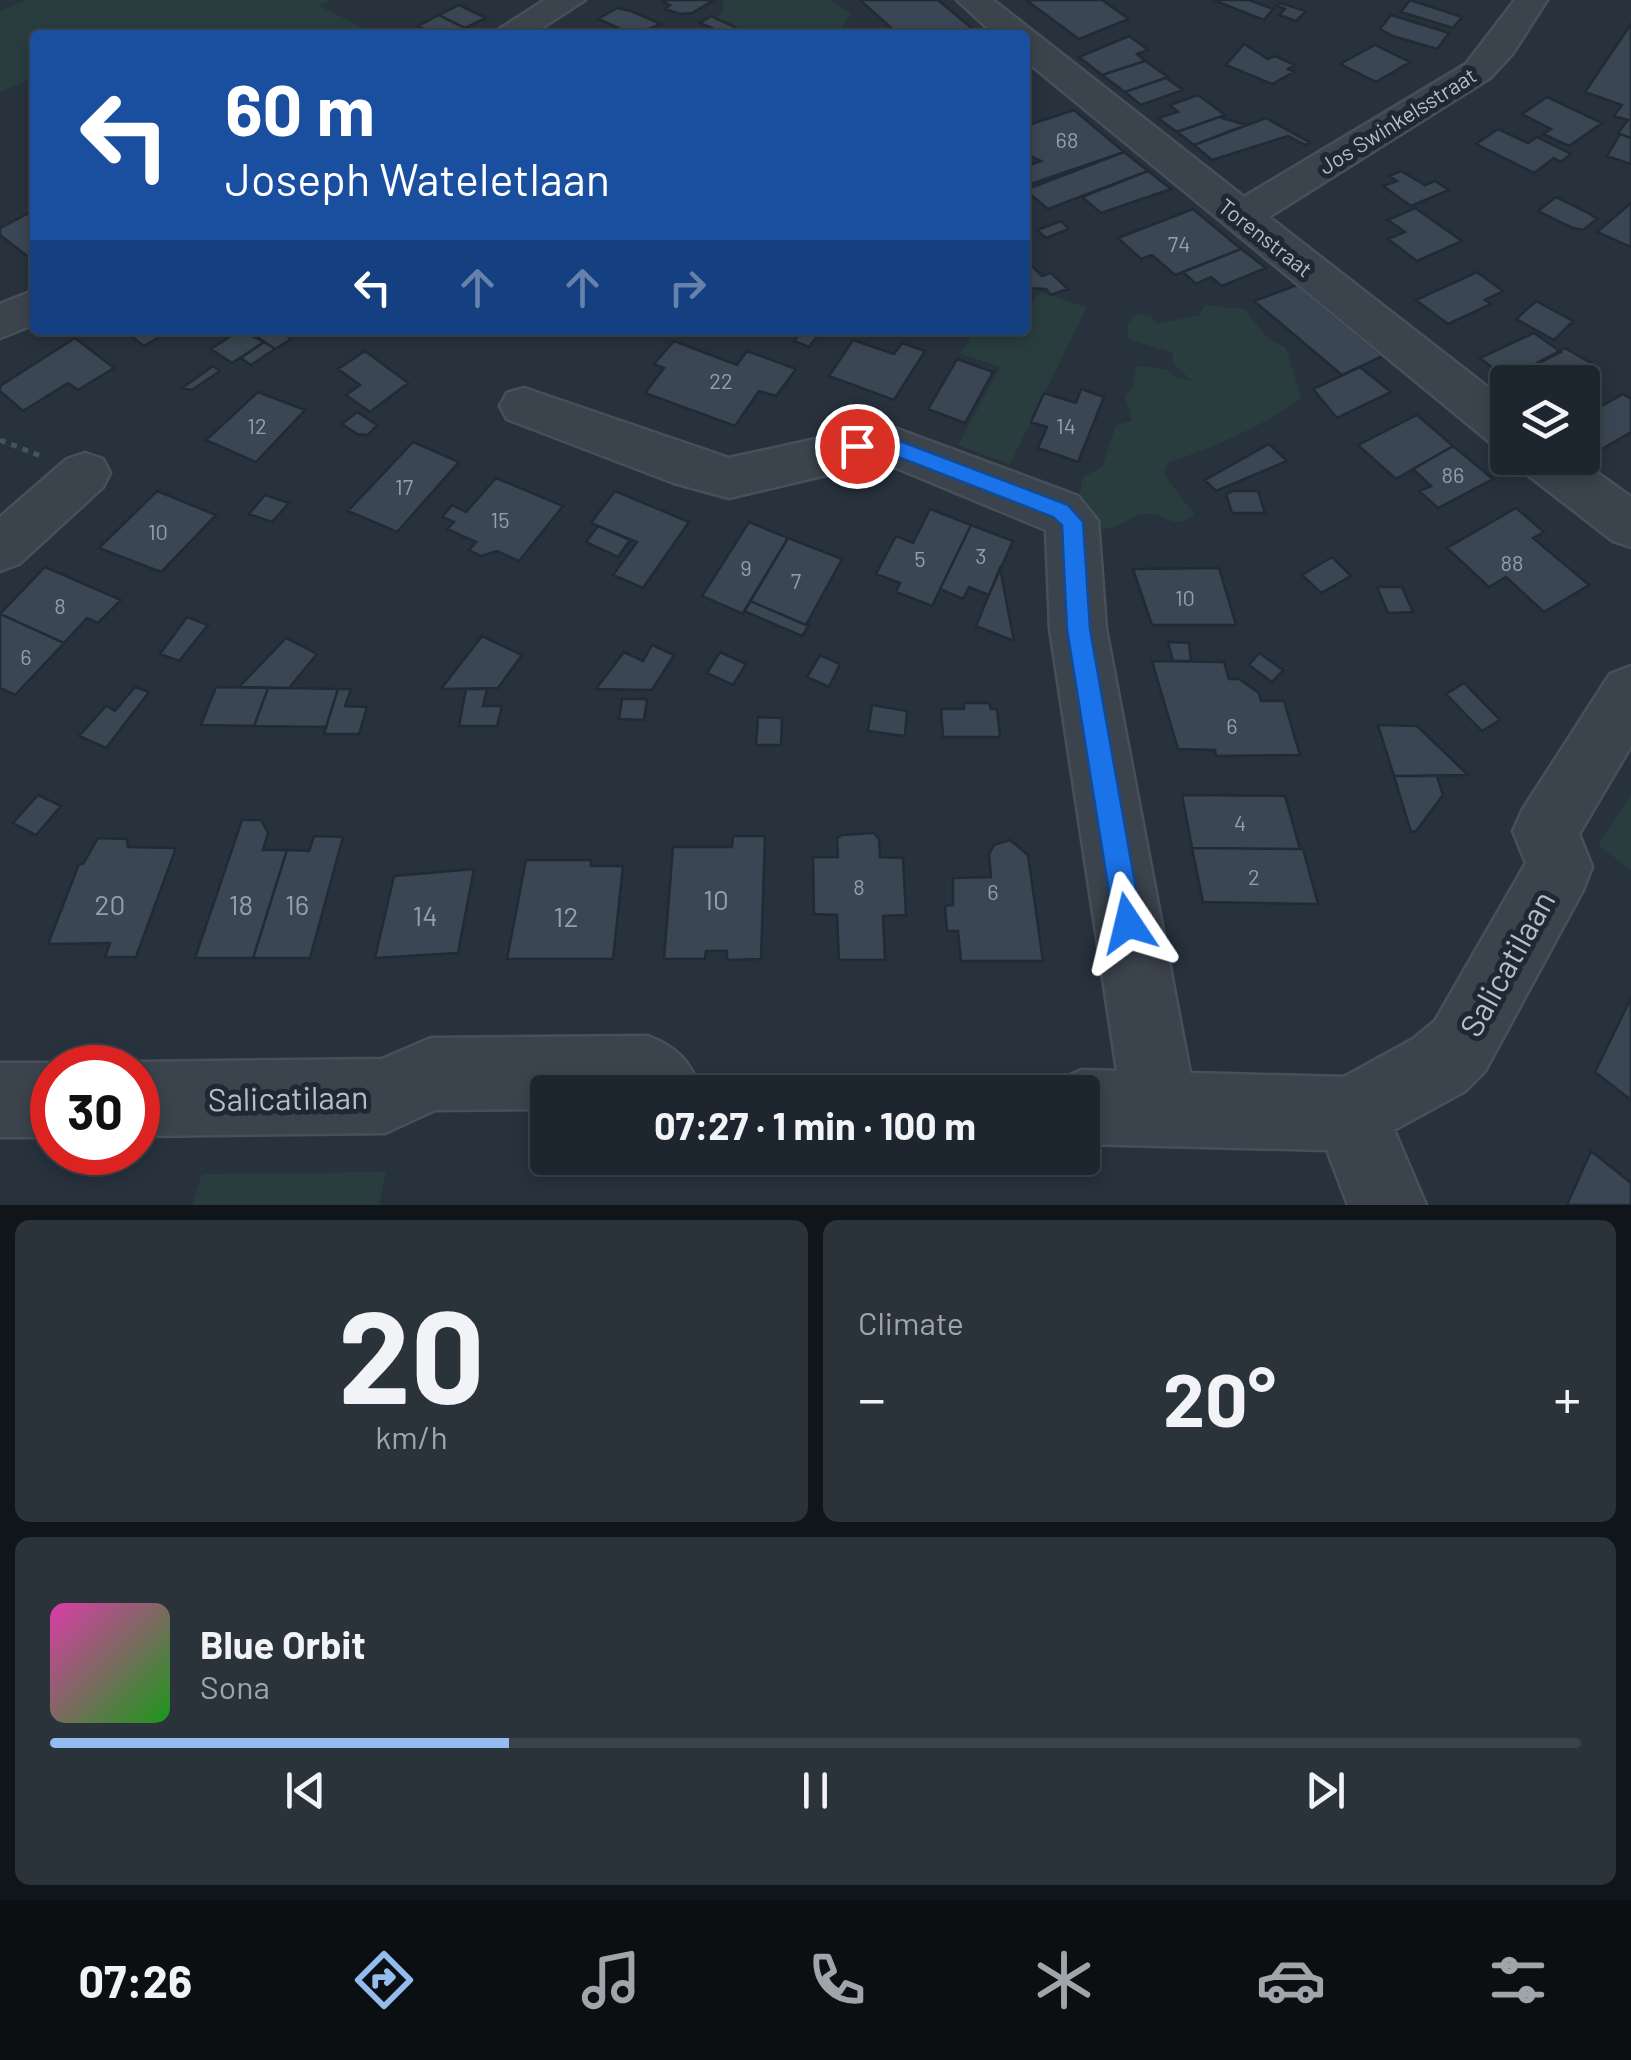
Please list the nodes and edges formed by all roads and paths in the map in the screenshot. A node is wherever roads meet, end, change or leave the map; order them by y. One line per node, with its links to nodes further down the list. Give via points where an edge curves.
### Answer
1 (569, 0): 4 (street)
2 (972, 0): 5 (street)
3 (1531, 0): 7 (street, Jos Swinkelsstraat, via 1478,71)
4 (516, 30)
5 (1009, 30)
6 (1030, 47): 7 (street, Torenstraat)
7 (1241, 217): 11 (street, Torenstraat)
8 (30, 307): 9 (street)
9 (0, 323)
10 (524, 406): 21 (street, via 730,478 884,443 1060,511 1072,522 1078,629)
11 (1490, 416)
12 (86, 473): 15 (street)
13 (1564, 475): 14 (street)
14 (1631, 526)
15 (0, 549)
16 (1631, 692): 23 (street, Salicatilaan, via 1546,830 1560,866 1460,1046 1439,1066)
17 (651, 1075): 18 (street, Salicatilaan, via 431,1074 385,1096)
18 (160, 1099)
19 (0, 1100): 20 (street)
20 (30, 1100)
21 (1159, 1106): 22 (street); 23 (street)
22 (1100, 1107)
23 (1350, 1114): 24 (street)
24 (1387, 1205)

